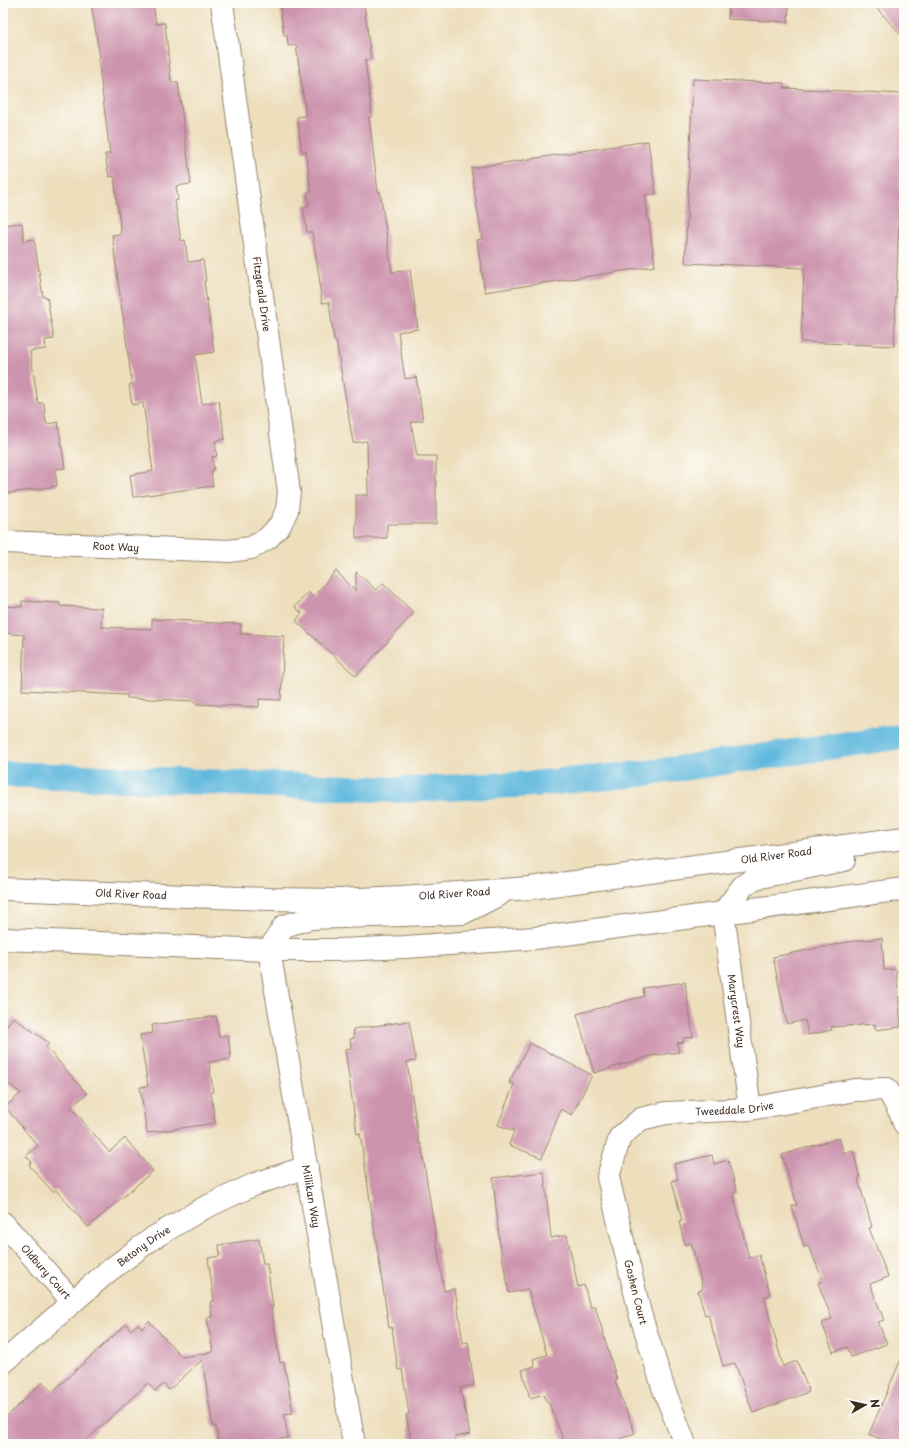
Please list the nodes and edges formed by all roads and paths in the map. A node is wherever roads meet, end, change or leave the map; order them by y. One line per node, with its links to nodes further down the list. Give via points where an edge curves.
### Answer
1 (222, 3): 3 (street, Fitzgerald Drive, via 289,492 287,510 280,525 268,538 251,548)
2 (3, 542): 3 (street, Root Way)
3 (229, 551)
4 (904, 838): 5 (street, Old River Road)
5 (871, 843): 7 (street, Old River Road); 9 (street, via 854,858 755,878 743,886)
6 (3, 889): 7 (street, Old River Road, via 323,900)
7 (509, 889): 11 (street, via 463,913 311,918 284,926)
8 (904, 889): 9 (street)
9 (723, 913): 11 (street, via 535,938 339,950); 12 (street, Marycrest Way)
10 (3, 939): 11 (street)
11 (269, 950): 15 (street, Millikan Way)
12 (750, 1109): 13 (street, Tweeddale Drive, via 855,1090 886,1089); 14 (street, Tweeddale Drive, via 666,1113 641,1118)
13 (904, 1123)
14 (620, 1137): 20 (street, Goshen Court, via 608,1177 640,1313)
15 (307, 1167): 17 (street, Betony Drive, via 255,1184 202,1209 153,1238 106,1273); 19 (street, Millikan Way)
16 (3, 1223): 17 (street, Oldbury Court)
17 (73, 1302): 18 (street, Betony Drive)
18 (3, 1363)
19 (354, 1444)
20 (684, 1444)

